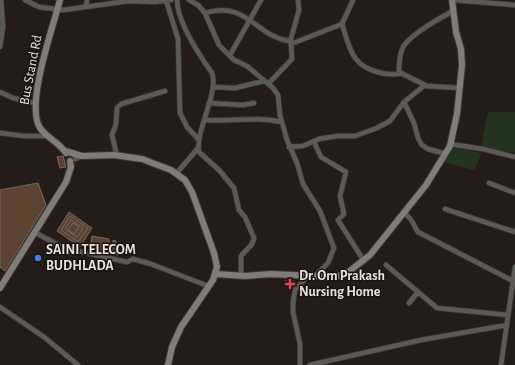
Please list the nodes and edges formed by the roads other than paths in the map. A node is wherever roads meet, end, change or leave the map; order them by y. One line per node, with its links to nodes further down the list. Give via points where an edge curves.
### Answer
1 (1, 0): 20 (street)
2 (25, 0): 15 (street, via 39,7)
3 (60, 0): 15 (street, Bus Stand Rd)
4 (87, 0): 14 (street)
5 (166, 0): 6 (street); 14 (street, via 129,1); 39 (street, via 178,39 180,113 187,127)
6 (171, 0)
7 (177, 0): 27 (street, via 187,30 212,73)
8 (189, 0): 17 (street)
9 (261, 0): 18 (street)
10 (298, 0): 21 (street, via 299,10)
11 (353, 0): 19 (street)
12 (453, 0): 13 (street); 16 (street)
13 (515, 5)
14 (86, 7): 15 (street, via 63,10)
15 (58, 8): 32 (street, Bus Stand Rd, via 45,50)
16 (453, 11): 24 (street, via 437,19 403,47 399,72); 28 (street, via 461,49)
17 (205, 14): 18 (street, via 227,8); 23 (street, via 215,38)
18 (250, 20): 21 (street, via 280,40); 23 (street)
19 (342, 24): 21 (street); 24 (street, via 355,59 361,64 377,72)
20 (1, 27): 22 (street)
21 (290, 42): 25 (street, via 292,59)
22 (0, 47)
23 (230, 55): 25 (street)
24 (402, 73): 26 (street)
25 (267, 82): 27 (street, via 235,88); 36 (street, via 278,95)
26 (425, 85): 28 (street); 31 (street)
27 (213, 87): 33 (street)
28 (460, 88): 41 (street, via 455,129)
29 (165, 91): 45 (street, via 121,104 117,108 112,135)
30 (0, 92): 32 (street)
31 (404, 102): 40 (street, via 390,121 377,128 355,136 338,136); 44 (street, via 422,145)
32 (35, 103): 38 (street, Bus Stand Rd, via 40,127)
33 (209, 103): 34 (street); 35 (street)
34 (254, 103)
35 (206, 120): 36 (street, via 255,118); 39 (street)
36 (282, 122): 42 (street)
37 (0, 133): 38 (street)
38 (50, 139): 47 (street)
39 (199, 140): 43 (street)
40 (314, 142): 42 (street, via 303,146); 55 (street, via 321,157 346,172 340,196 344,214 338,220)
41 (450, 144): 44 (street); 46 (street)
42 (289, 146): 61 (street, via 303,184 324,220 334,248 328,263)
43 (198, 148): 48 (street); 59 (street, via 234,188 239,210 254,238 241,256)
44 (446, 154): 52 (street)
45 (117, 156): 47 (street); 48 (street, via 142,159)
46 (515, 157)
47 (72, 158): 53 (street, via 66,182)
48 (176, 174): 58 (street, via 185,180 197,204 216,260)
49 (489, 183): 50 (street)
50 (515, 193)
51 (444, 209): 54 (street)
52 (404, 212): 55 (street); 62 (street, via 414,221 418,232)
53 (34, 232): 63 (street, via 64,248 127,262 133,259); 64 (street)
54 (515, 232)
55 (364, 261): 61 (street, via 346,274)
56 (386, 265): 65 (street)
57 (515, 267): 60 (street)
58 (216, 274): 59 (street); 63 (street)
59 (241, 276): 61 (street, via 271,274)
60 (514, 276): 62 (street)
61 (310, 277): 72 (street, via 295,290 293,303 300,344)
62 (513, 281): 68 (street)
63 (208, 286): 71 (street, via 181,327 172,346)
64 (0, 288)
65 (418, 292): 66 (street); 68 (street, via 437,308)
66 (409, 303)
67 (0, 307): 70 (street, via 44,337)
68 (508, 315): 69 (street)
69 (507, 325): 73 (street, via 421,340); 74 (street)
70 (78, 365)
71 (168, 365)
72 (300, 365)
73 (310, 365)
74 (502, 365)

